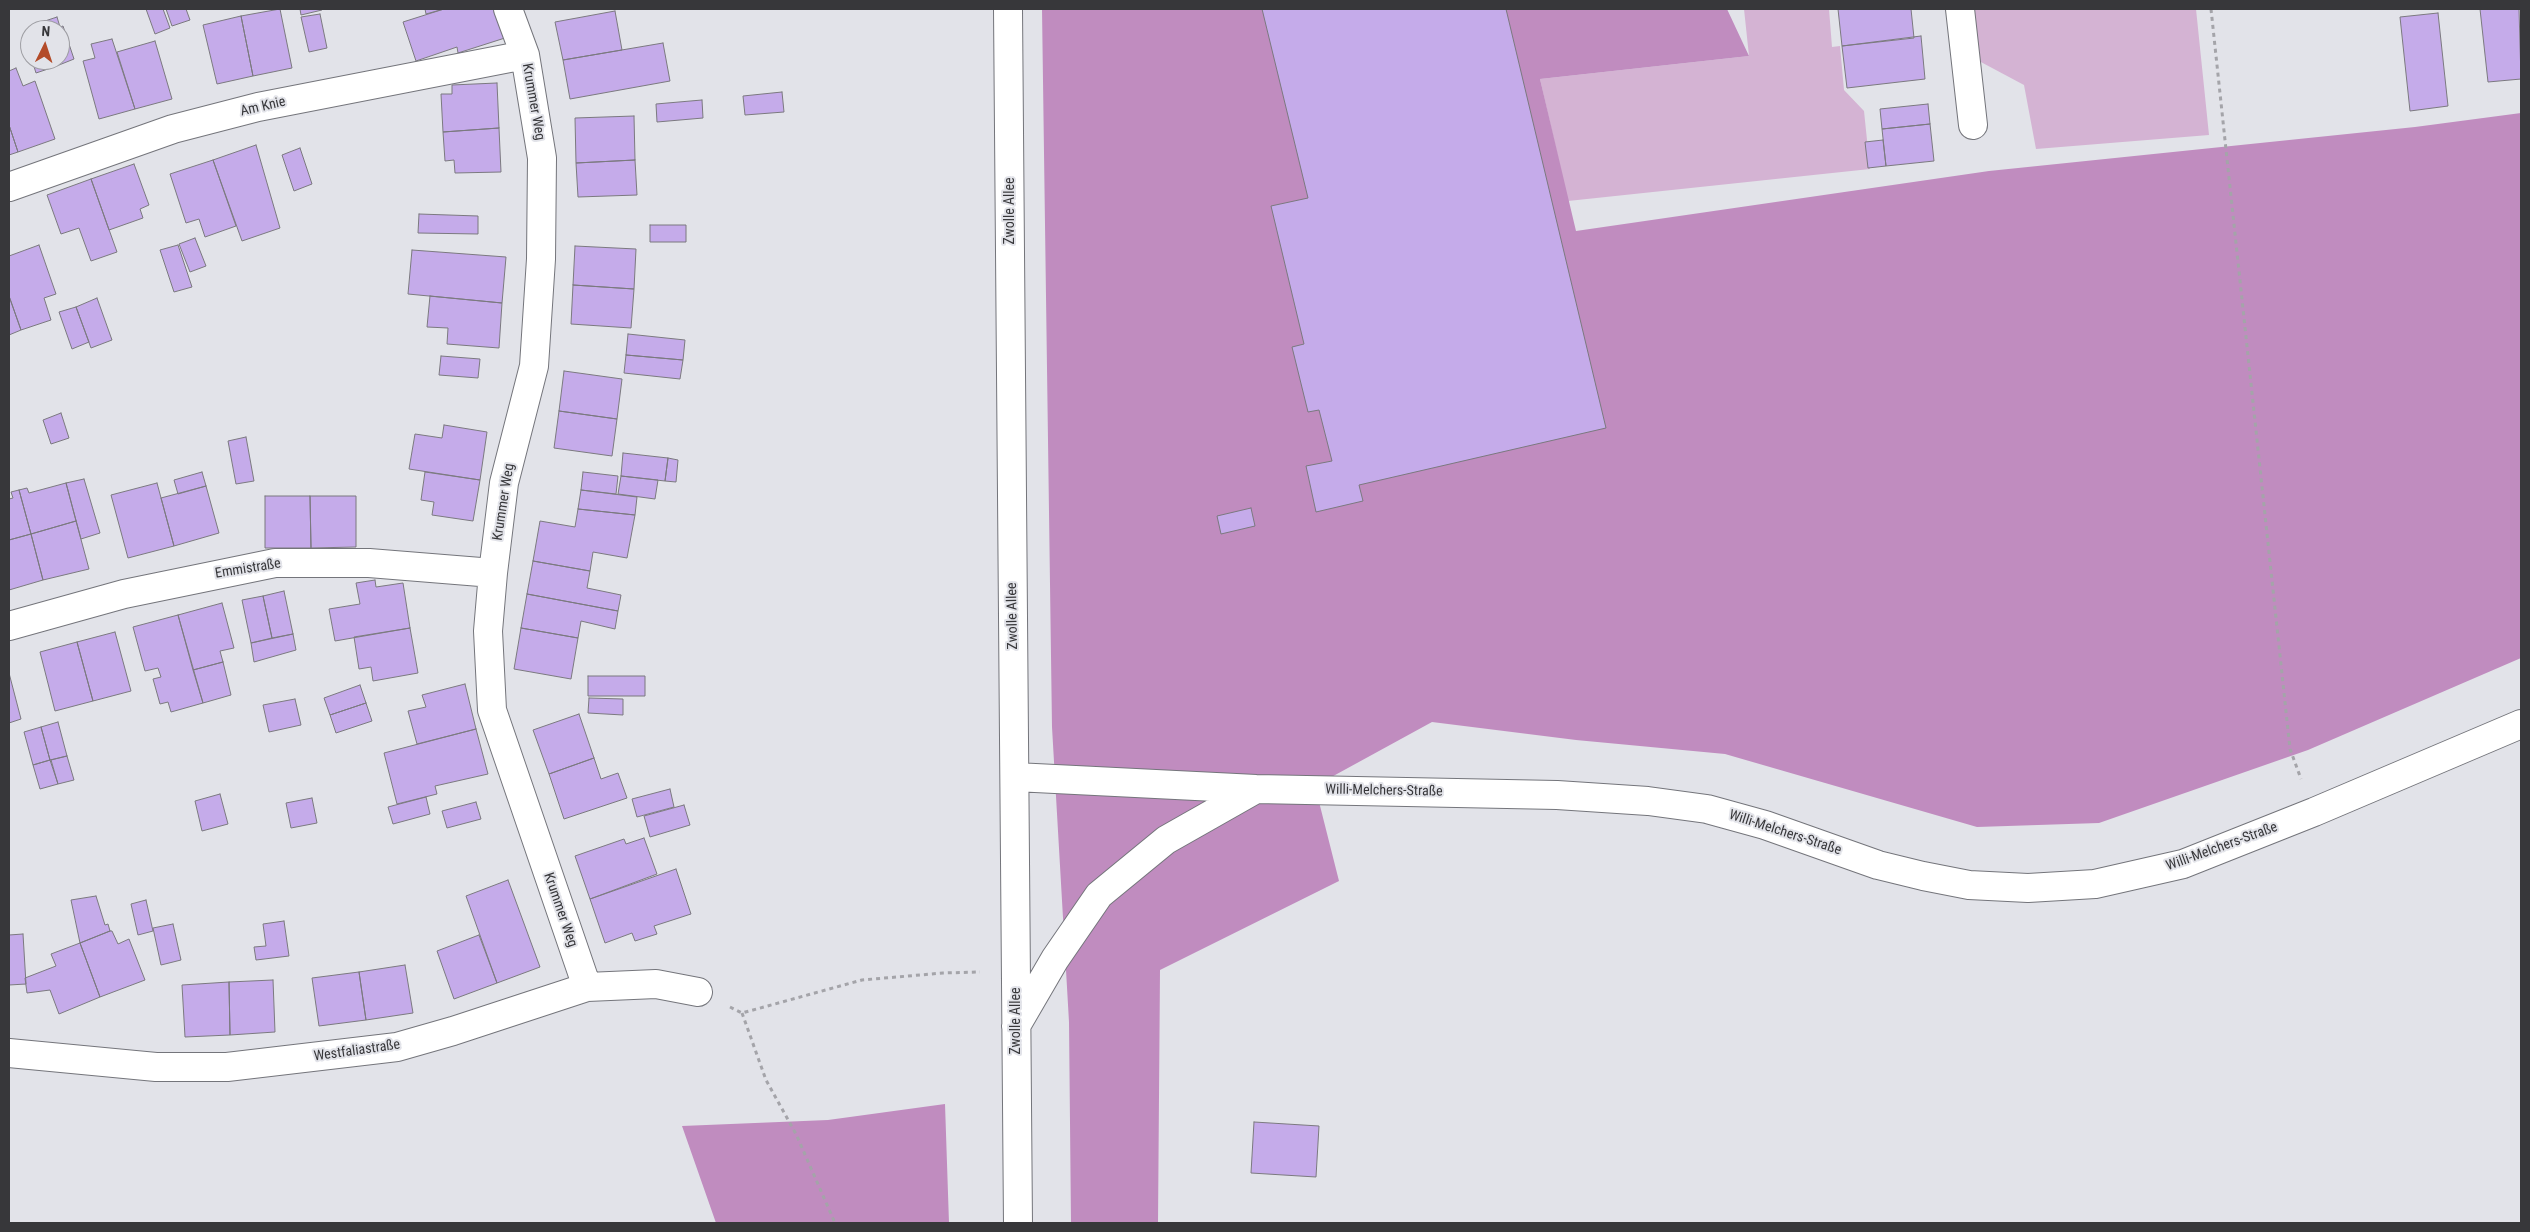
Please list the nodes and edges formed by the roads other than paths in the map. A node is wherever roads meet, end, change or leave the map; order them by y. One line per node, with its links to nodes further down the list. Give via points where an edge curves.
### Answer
1 (508, 9): 4 (street, Krummer Weg)
2 (1008, 9): 10 (street, Zwolle Allee)
3 (1960, 9): 5 (street)
4 (525, 55): 6 (street, Am Knie, via 249,109 173,129); 7 (street, Krummer Weg, via 542,158 541,259 534,366 504,483)
5 (1974, 125)
6 (9, 187)
7 (493, 573): 8 (street, Emmistraße, via 369,563 275,563 124,594); 12 (street, Krummer Weg, via 488,631 492,710)
8 (9, 626)
9 (2521, 724): 11 (street, Willi-Melchers-Straße, via 2183,864 2095,884 2028,888 1969,884 1923,876 1878,865 1765,824 1707,809 1648,801 1557,795)
10 (1016, 777): 11 (street, Willi-Melchers-Straße); 14 (street, Zwolle Allee)
11 (1256, 789): 14 (street, via 1166,840 1099,895 1055,959)
12 (587, 987): 13 (street, Westfaliastraße, via 656,984); 15 (street, Westfaliastraße, via 397,1047 246,1065 156,1067)
13 (698, 992)
14 (1016, 1026): 16 (street, Zwolle Allee)
15 (9, 1053)
16 (1018, 1223)

